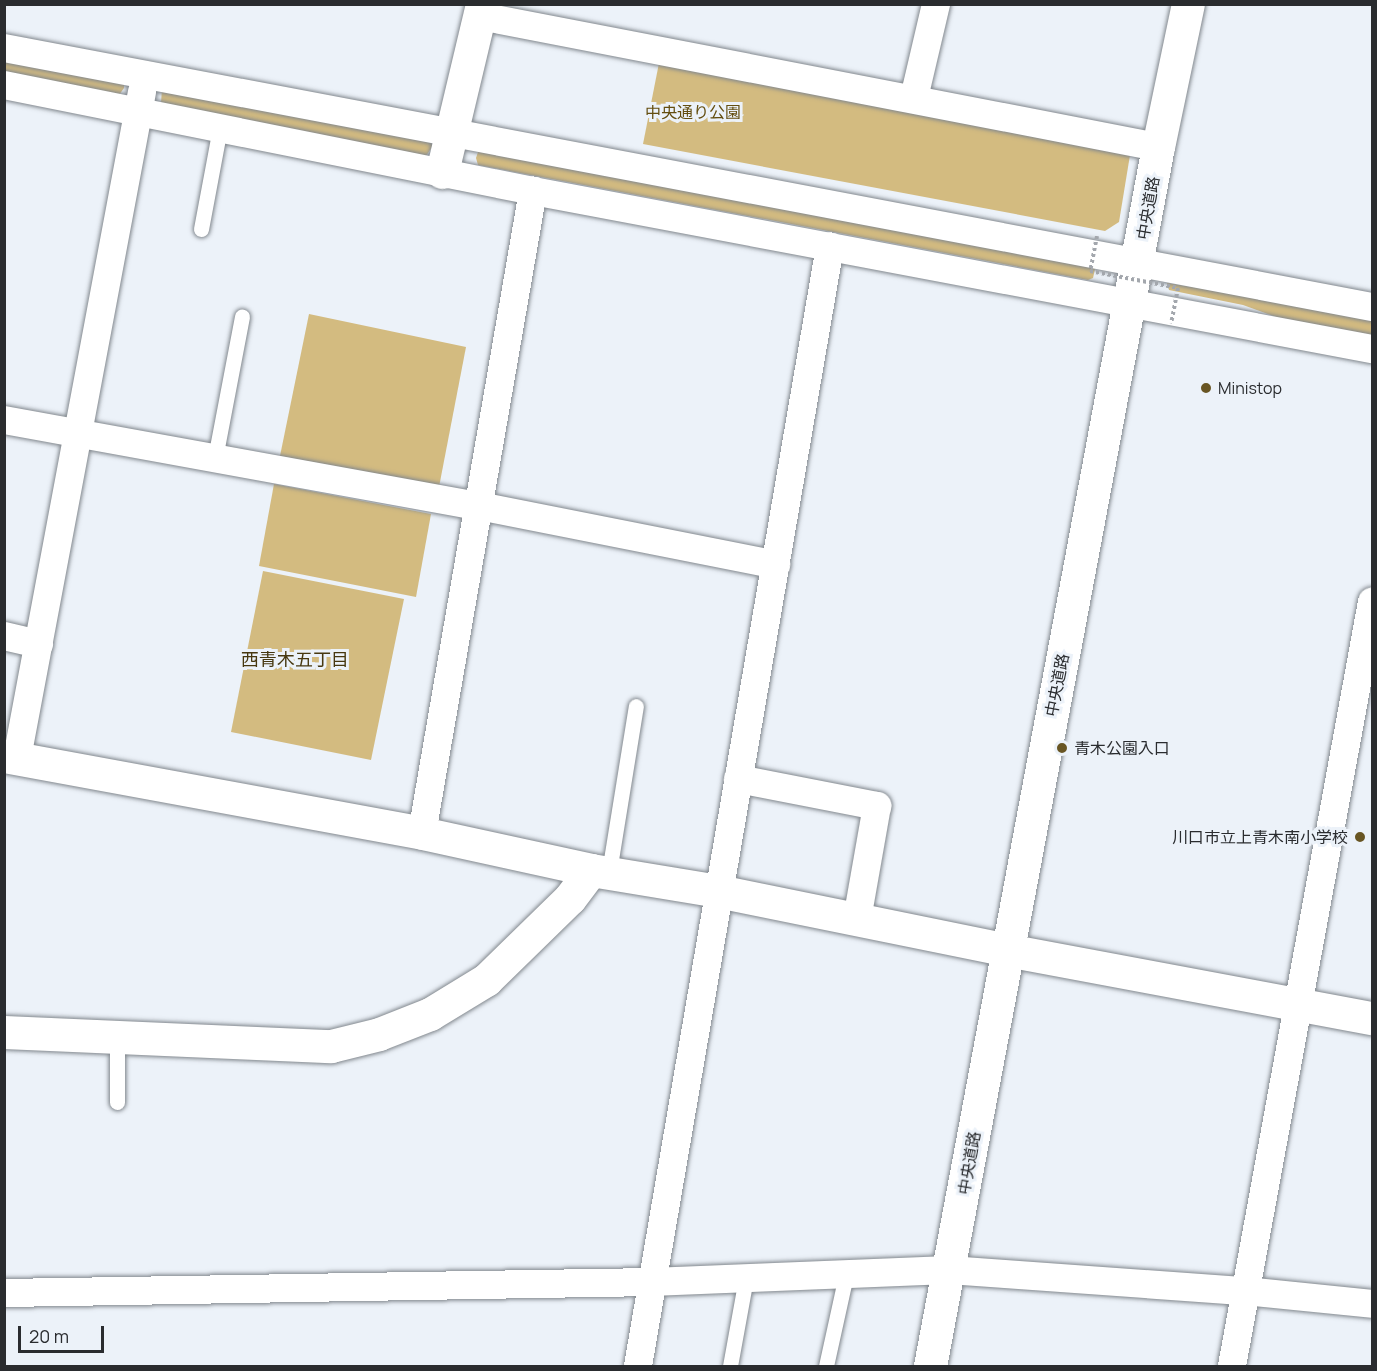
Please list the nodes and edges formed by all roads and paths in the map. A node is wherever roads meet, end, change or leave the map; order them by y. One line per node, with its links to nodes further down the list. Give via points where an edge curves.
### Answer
1 (936, 4): 7 (street)
2 (1188, 4): 11 (street, 中央道路)
3 (481, 10): 7 (street); 10 (street)
4 (4, 48): 5 (street)
5 (145, 76): 8 (street); 10 (street)
6 (4, 85): 8 (street)
7 (914, 98): 11 (street)
8 (139, 110): 9 (street); 24 (street)
9 (220, 127): 12 (street); 14 (lane)
10 (452, 132): 12 (street); 17 (street)
11 (1158, 147): 17 (street, 中央道路)
12 (442, 171): 13 (street)
13 (533, 191): 16 (street); 26 (street)
14 (201, 229)
15 (1097, 236): 21 (path, bridge, via 1090,271 1178,288)
16 (830, 246): 18 (street); 27 (street)
17 (1138, 263): 18 (street, 中央道路); 19 (street)
18 (1130, 302): 22 (street); 38 (street, 中央道路)
19 (1372, 307)
20 (242, 316): 25 (lane)
21 (1171, 323)
22 (1372, 349)
23 (4, 420): 24 (street)
24 (80, 433): 25 (street); 30 (street)
25 (215, 458): 26 (street)
26 (480, 506): 27 (street); 34 (street)
27 (776, 566): 33 (street)
28 (1372, 602): 39 (street)
29 (4, 636): 30 (street)
30 (39, 644): 32 (street)
31 (636, 706): 35 (lane)
32 (11, 757): 34 (street)
33 (738, 779): 36 (street); 37 (street, via 878,806)
34 (422, 833): 35 (street)
35 (600, 871): 36 (street); 42 (street, via 486,980 430,1014 379,1034 331,1046)
36 (718, 891): 37 (street); 47 (street)
37 (857, 919): 38 (street)
38 (1007, 950): 39 (street); 44 (street, 中央道路)
39 (1300, 1005): 40 (street); 48 (street)
40 (1372, 1018)
41 (4, 1032): 42 (street)
42 (117, 1037): 43 (lane)
43 (117, 1102)
44 (949, 1270): 45 (street); 48 (street); 54 (street, 中央道路)
45 (846, 1275): 46 (street); 53 (lane)
46 (746, 1278): 47 (street); 52 (lane)
47 (651, 1282): 49 (street); 51 (street)
48 (1245, 1291): 50 (street); 55 (street)
49 (4, 1293)
50 (1372, 1304)
51 (638, 1366)
52 (730, 1366)
53 (826, 1366)
54 (930, 1366)
55 (1232, 1366)

